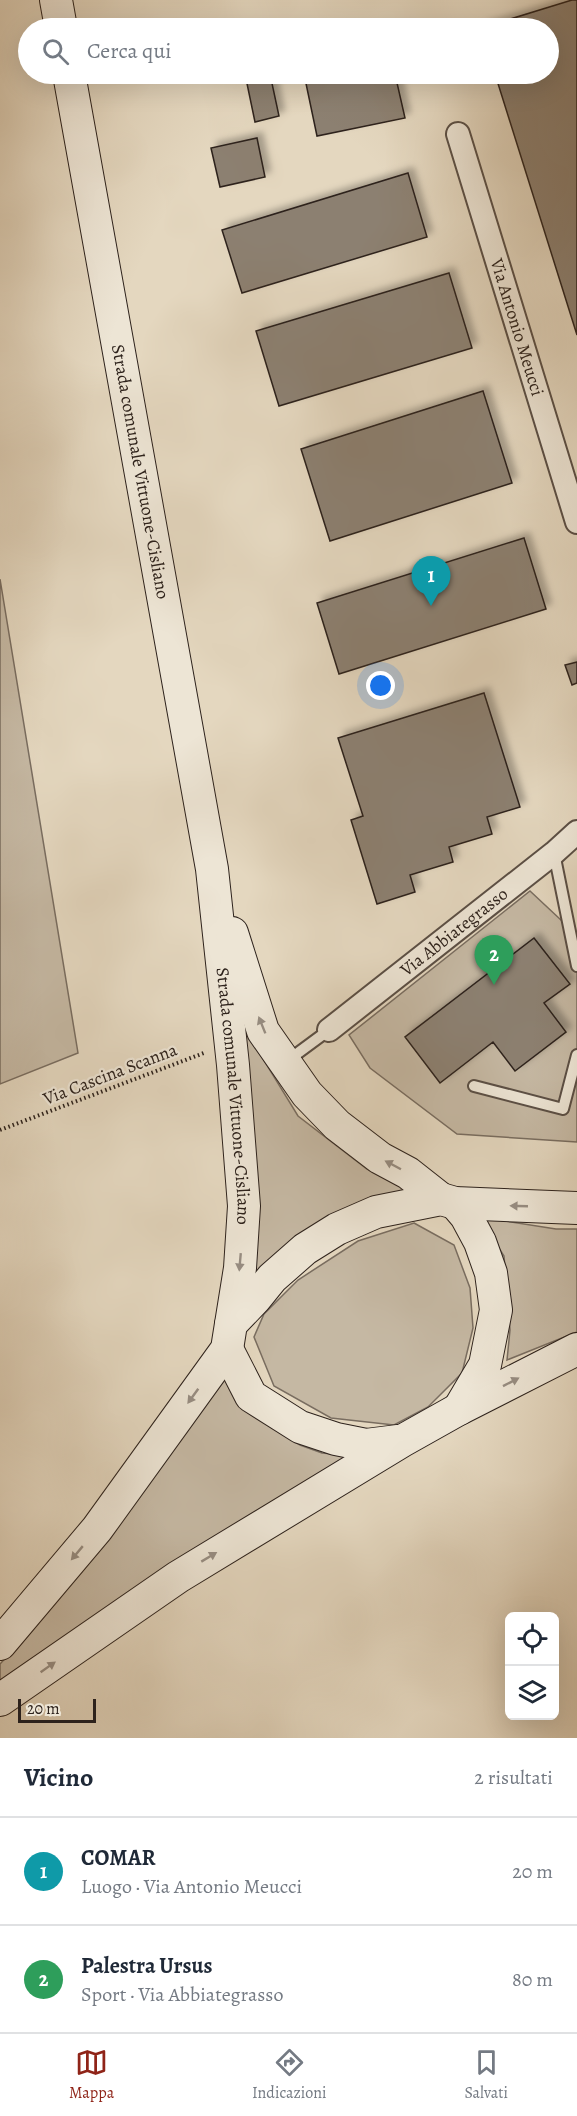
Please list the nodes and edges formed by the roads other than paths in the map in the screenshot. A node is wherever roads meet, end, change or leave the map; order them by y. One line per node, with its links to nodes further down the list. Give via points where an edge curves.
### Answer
1 (56, 0): 2 (main road)
2 (59, 18)
3 (71, 84): 8 (main road, Strada comunale Vittuone-Cisliano)
4 (458, 134): 5 (street, Via Antonio Meucci)
5 (577, 522)
6 (577, 832): 7 (street, Via Abbiategrasso)
7 (554, 853): 9 (lane); 10 (street, Via Abbiategrasso)
8 (212, 869): 12 (main road, Strada comunale Vittuone-Cisliano, one-way to 8, via 263,1031); 16 (main road, Strada comunale Vittuone-Cisliano, one-way to 16, via 244,1206 240,1268)
9 (577, 966)
10 (329, 1030): 12 (lane)
11 (577, 1055): 13 (lane, via 563,1110)
12 (285, 1063): 14 (main road, Strada comunale Vittuone-Cisliano, one-way to 12, via 337,1125)
13 (474, 1086)
14 (448, 1201): 15 (main road, one-way to 14); 16 (main road, via 376,1212 337,1229 305,1249 272,1278); 18 (main road, Strada comunale Vittuone-Cisliano, via 466,1216 480,1242 491,1273 496,1310 485,1365)
15 (577, 1208)
16 (229, 1336): 19 (main road, via 251,1396 300,1426 366,1445); 20 (main road, one-way to 20, via 97,1529)
17 (577, 1349): 18 (main road, one-way to 17)
18 (459, 1409): 19 (main road)
19 (402, 1441): 21 (main road, one-way to 19, via 178,1576)
20 (0, 1644)
21 (0, 1701)

